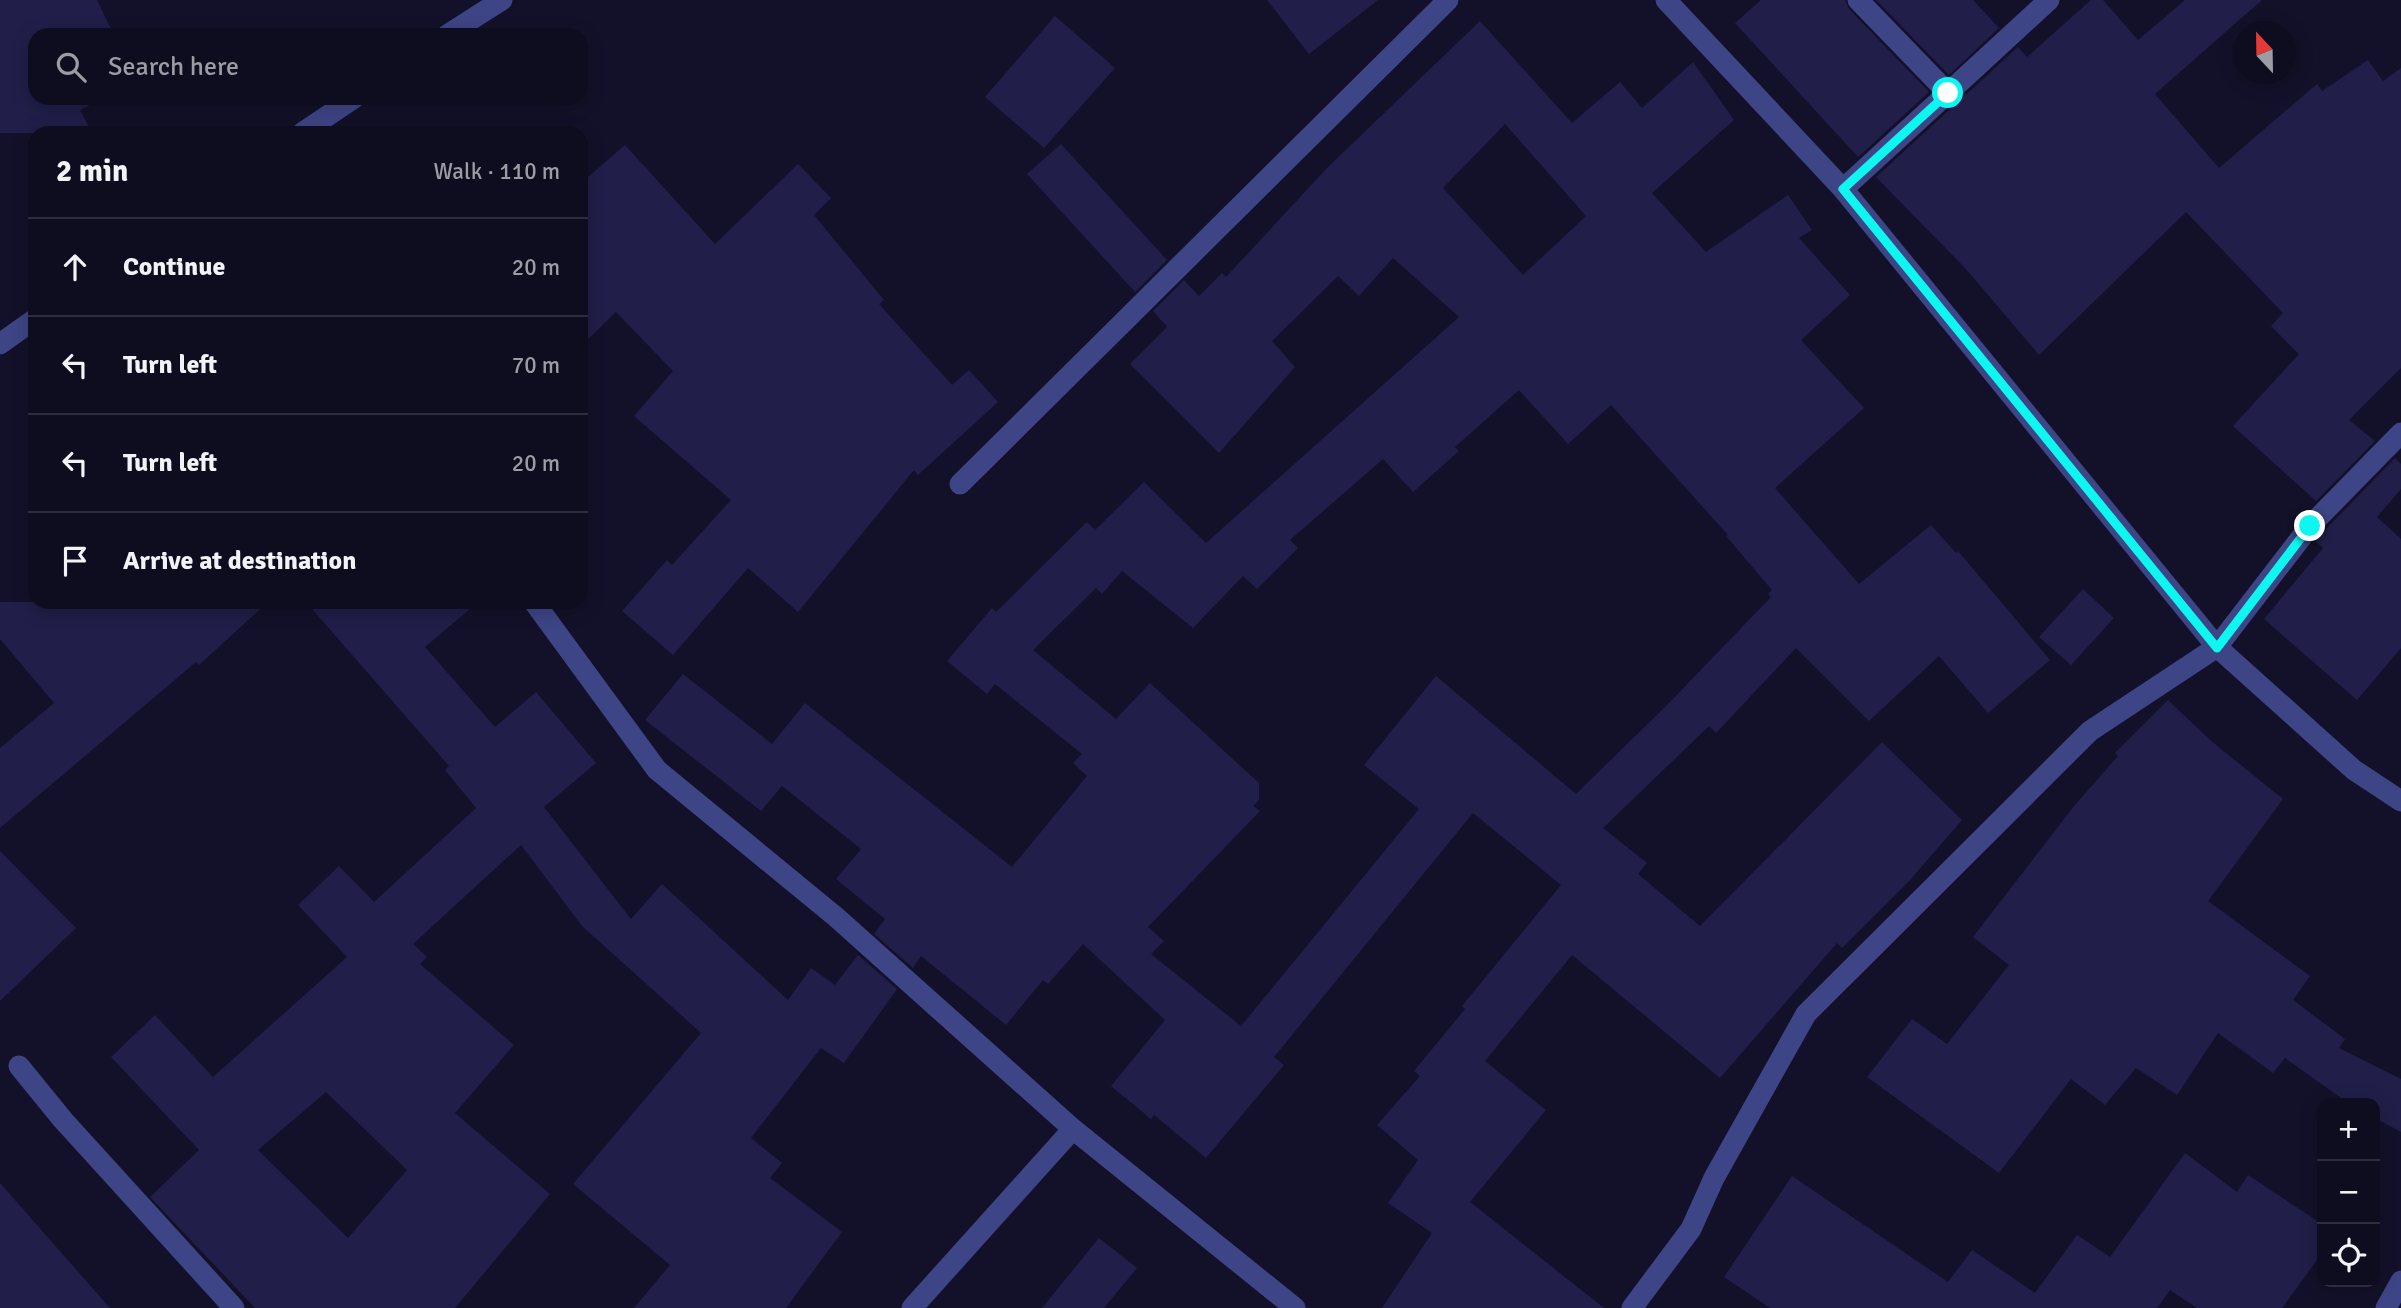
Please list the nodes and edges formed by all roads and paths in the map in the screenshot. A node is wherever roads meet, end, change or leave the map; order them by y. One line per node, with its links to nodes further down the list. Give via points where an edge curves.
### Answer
1 (502, 0): 6 (street)
2 (1448, 0): 14 (street)
3 (1666, 0): 10 (street)
4 (1858, 0): 7 (street)
5 (2049, 0): 7 (street)
6 (458, 28)
7 (1948, 93): 10 (street)
8 (344, 105): 9 (street)
9 (312, 126)
10 (1843, 189): 16 (street)
11 (28, 324): 12 (street)
12 (0, 344)
13 (2401, 433): 16 (street, via 2310,526)
14 (960, 484)
15 (539, 609): 19 (street, via 657,769 836,918)
16 (2217, 648): 17 (street, via 2354,770); 24 (street, via 2090,731 1806,1014 1714,1178 1691,1229)
17 (2401, 802)
18 (19, 1066): 21 (street)
19 (1073, 1129): 22 (street); 23 (street)
20 (2401, 1281): 25 (street)
21 (234, 1308)
22 (912, 1308)
23 (1295, 1308)
24 (1632, 1308)
25 (2386, 1308)

